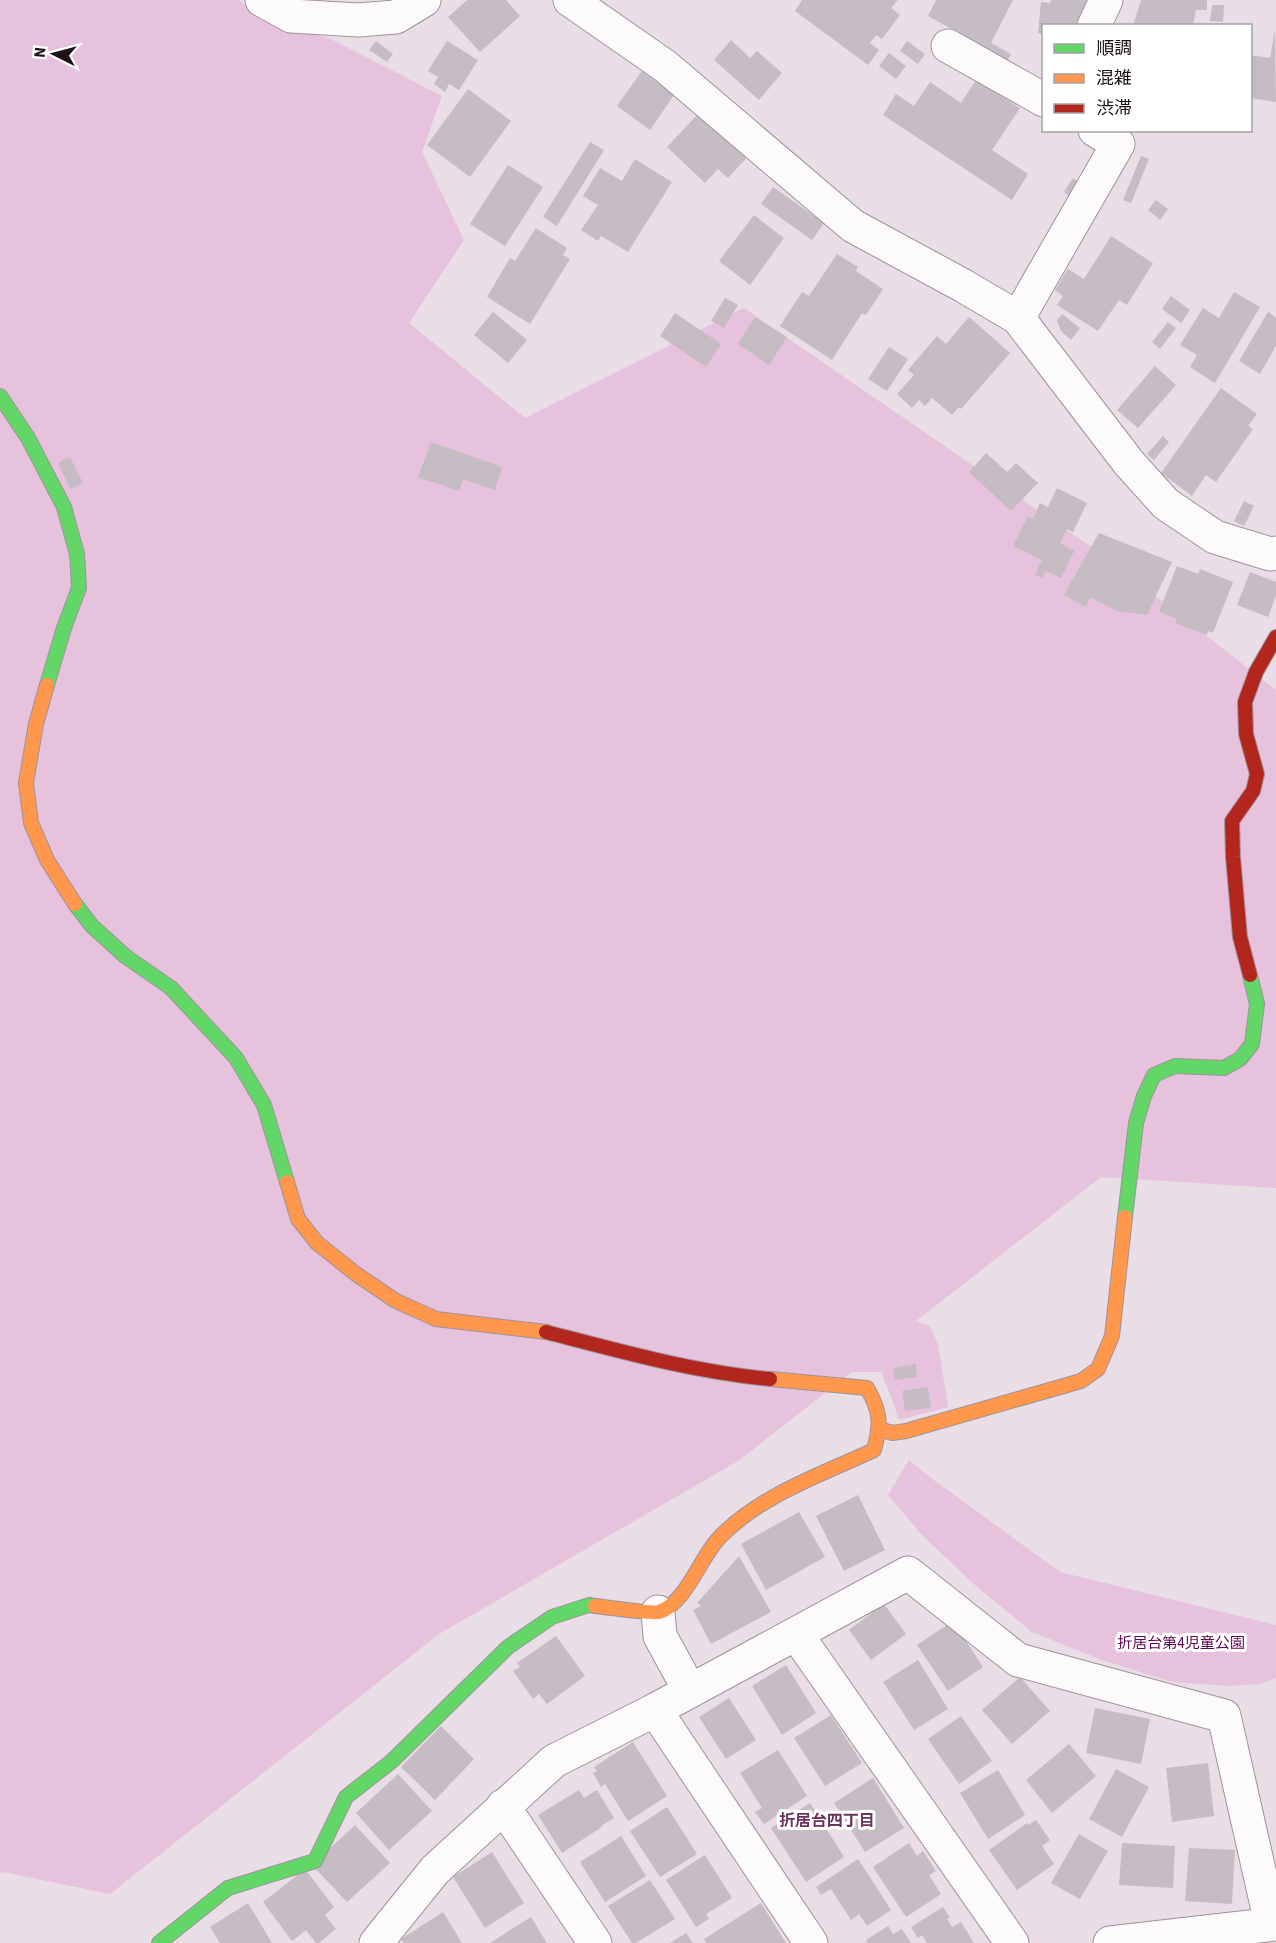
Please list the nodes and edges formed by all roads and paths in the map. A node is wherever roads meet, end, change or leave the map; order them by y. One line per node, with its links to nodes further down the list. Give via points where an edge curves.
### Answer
1 (262, 0): 2 (street, via 291,16 358,20 396,17)
2 (424, 0)
3 (570, 0): 9 (street, via 664,66 853,226)
4 (1106, 0): 5 (street)
5 (1095, 24)
6 (948, 46): 7 (street)
7 (1042, 99)
8 (1098, 132): 9 (street, via 1118,144)
9 (1018, 318): 11 (street, via 1129,463 1166,504 1215,537)
10 (0, 396): 13 (street, via 28,438 64,507 77,554 79,588 36,724 26,783 32,823 47,860 93,926 125,956 171,988 236,1058 264,1106 298,1219 317,1243 396,1301 436,1319 543,1331 728,1375 867,1388 878,1407)
11 (1276, 553)
12 (1276, 638): 13 (street, via 1256,672 1245,702 1246,734 1257,774 1253,791 1232,820 1240,937 1257,1004 1252,1044 1240,1059 1224,1068 1175,1066 1154,1075 1144,1096 1136,1124 1112,1336 1098,1369 1081,1381 906,1431 892,1433)
13 (880, 1429): 14 (street, via 874,1450 774,1497 746,1515 718,1539 679,1598)
14 (658, 1612): 16 (street, via 660,1636); 20 (street, via 589,1605 552,1617 508,1647 392,1761 346,1797 315,1861 228,1888)
15 (797, 1635): 16 (street); 19 (street, via 908,1574 1018,1660 1224,1716); 24 (street)
16 (690, 1691): 17 (street)
17 (656, 1710): 18 (street, via 554,1761); 23 (street)
18 (504, 1806): 21 (street, via 435,1870); 22 (street)
19 (1274, 1924): 25 (street)
20 (159, 1943)
21 (376, 1943)
22 (595, 1943)
23 (811, 1943)
24 (1012, 1943)
25 (1110, 1943)

